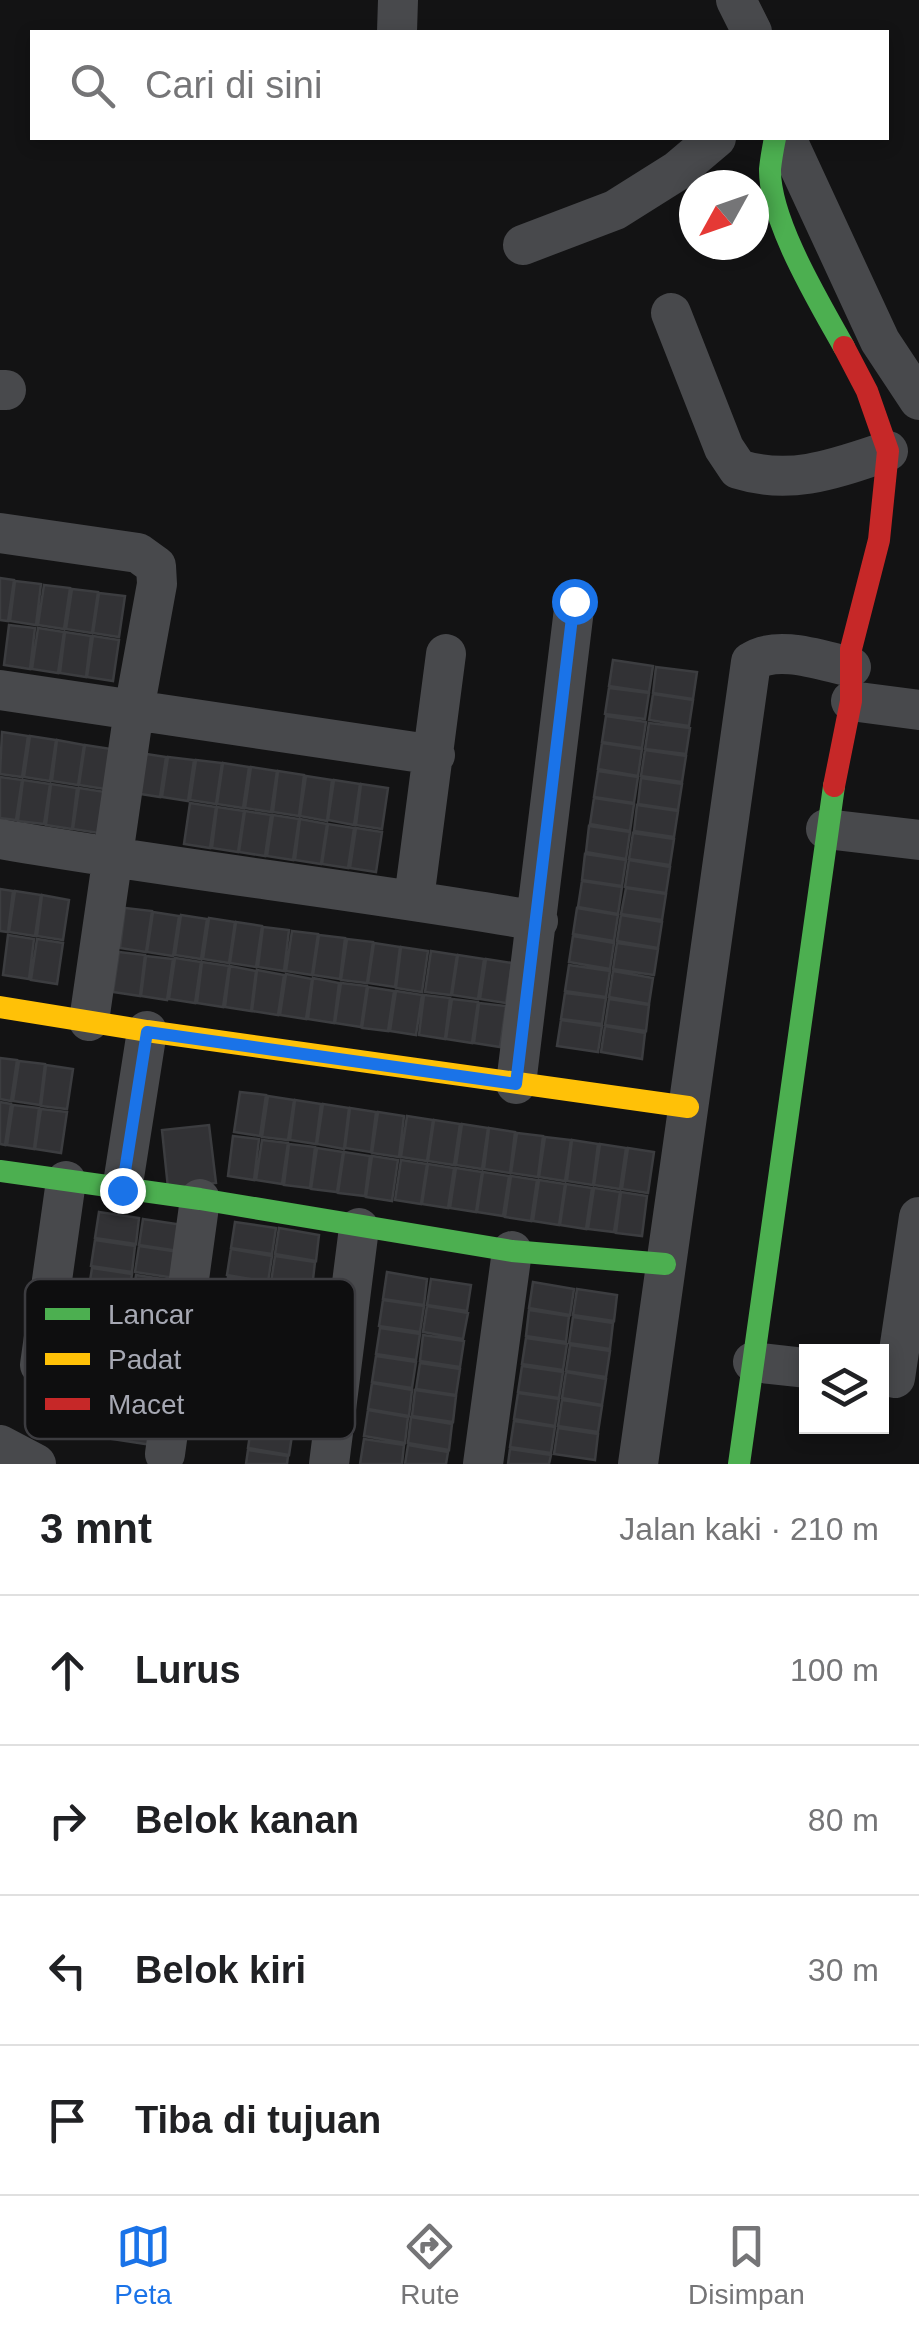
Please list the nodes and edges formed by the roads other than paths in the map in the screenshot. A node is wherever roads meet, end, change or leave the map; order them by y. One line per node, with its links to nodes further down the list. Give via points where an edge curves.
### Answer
1 (398, 0): 3 (street)
2 (736, 0): 4 (street)
3 (397, 30)
4 (751, 30)
5 (714, 140): 8 (street, via 615,210)
6 (775, 140): 11 (street, via 770,170 779,214 867,391)
7 (787, 140): 10 (street, via 880,340)
8 (523, 245)
9 (671, 313): 11 (street, via 738,469 784,478 816,475)
10 (919, 400)
11 (888, 451): 15 (street, via 879,540)
12 (0, 533): 17 (street, via 138,553 156,566)
13 (574, 601): 25 (street)
14 (446, 654): 19 (street)
15 (851, 672): 18 (street); 20 (street); 30 (street, via 796,655 750,662)
16 (0, 690): 17 (street)
17 (134, 710): 19 (street); 23 (street)
18 (919, 710)
19 (435, 755): 24 (street)
20 (826, 829): 22 (street); 42 (street)
21 (0, 839): 23 (street)
22 (919, 840)
23 (113, 858): 24 (street); 27 (street)
24 (414, 899): 25 (street)
25 (538, 921): 29 (street)
26 (0, 1007): 27 (street)
27 (89, 1021): 28 (street)
28 (147, 1032): 29 (street); 33 (street)
29 (516, 1084): 30 (street)
30 (688, 1107): 38 (street)
31 (0, 1171): 32 (street)
32 (66, 1181): 33 (street); 39 (street)
33 (122, 1190): 34 (street)
34 (200, 1198): 36 (street); 40 (street)
35 (919, 1217): 44 (street)
36 (359, 1228): 37 (street); 41 (street)
37 (512, 1251): 38 (street); 51 (street)
38 (666, 1264): 52 (street)
39 (52, 1279)
40 (189, 1279)
41 (353, 1279)
42 (753, 1362): 43 (street); 53 (street)
43 (799, 1367)
44 (899, 1378)
45 (166, 1439): 48 (street)
46 (332, 1439): 50 (street)
47 (0, 1444): 49 (street)
48 (164, 1454)
49 (36, 1464)
50 (329, 1464)
51 (482, 1464)
52 (638, 1464)
53 (738, 1464)

